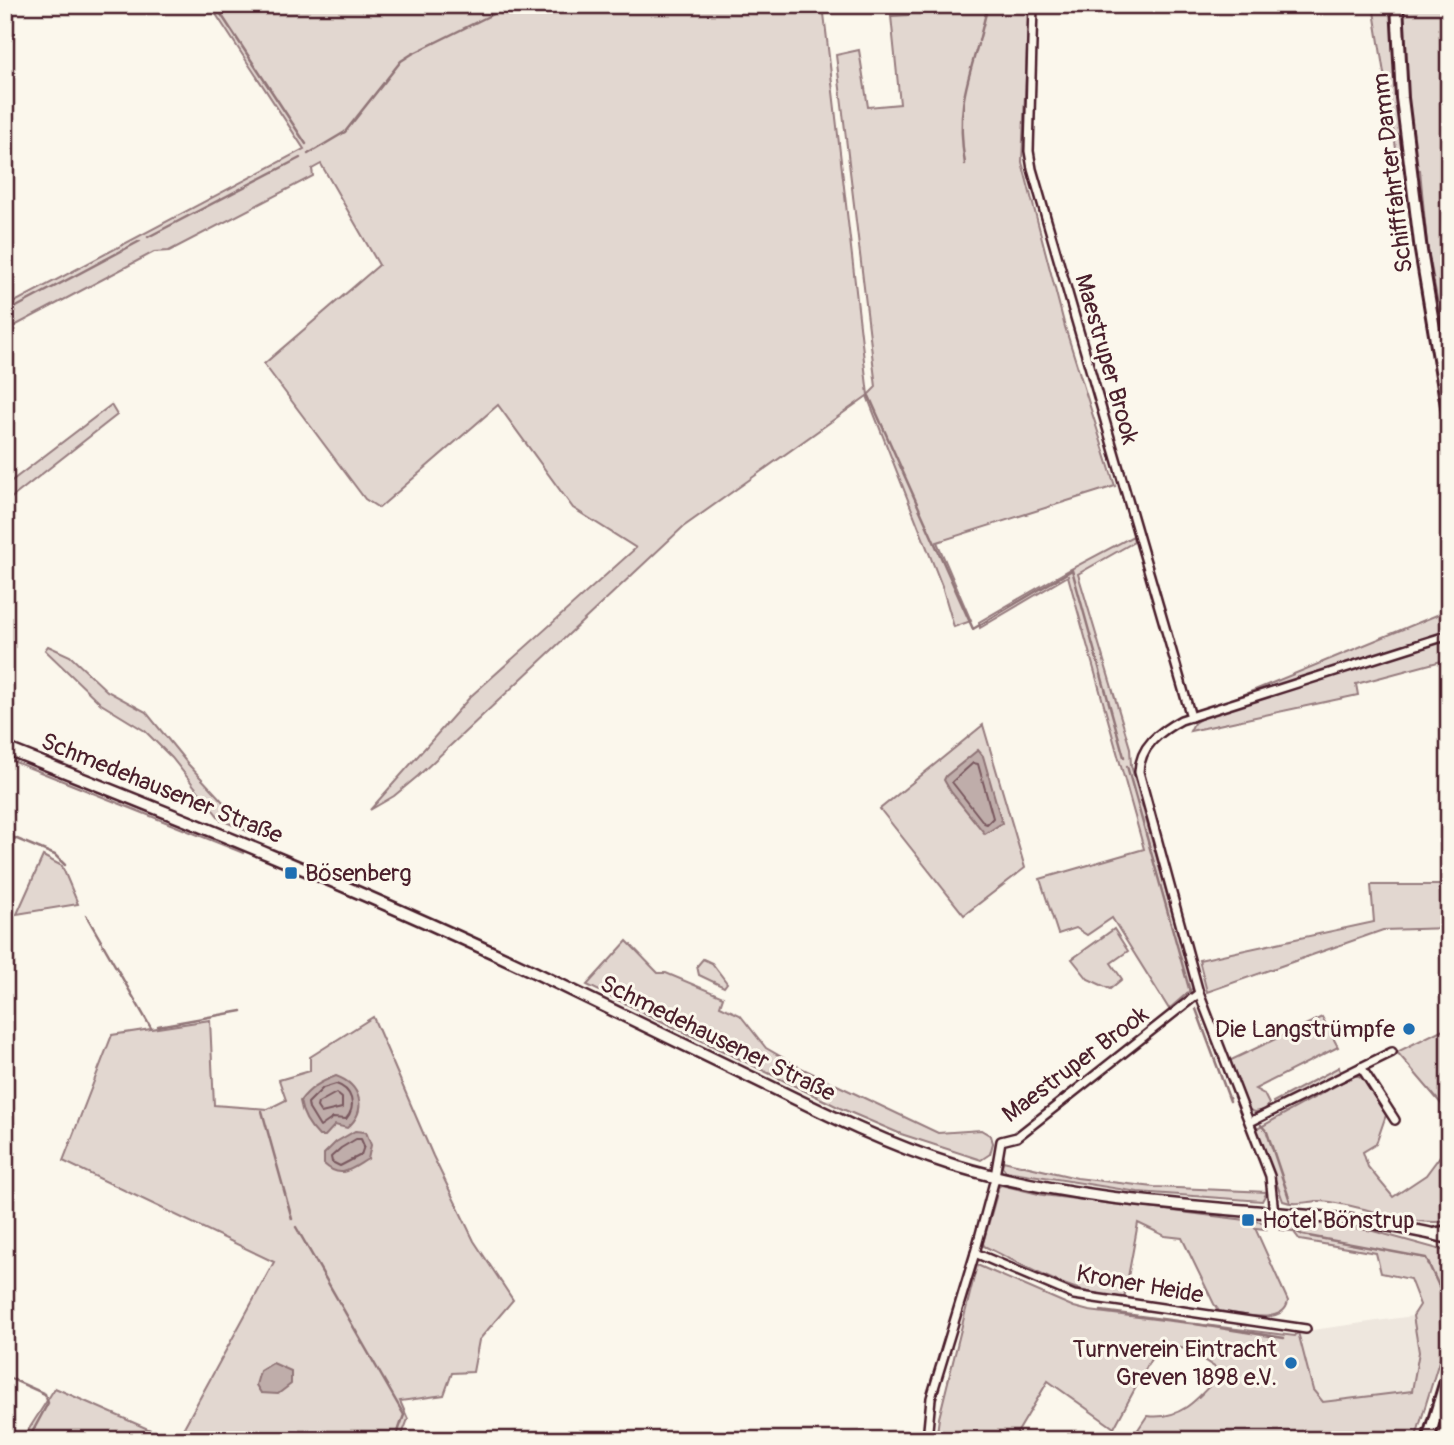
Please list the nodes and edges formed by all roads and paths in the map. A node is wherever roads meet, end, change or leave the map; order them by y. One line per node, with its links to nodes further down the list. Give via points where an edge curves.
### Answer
1 (1033, 5): 5 (street, Maestruper Brook, via 1032,169)
2 (1397, 5): 3 (main road, Schifffahrter Damm, via 1402,98 1421,251)
3 (1449, 418)
4 (1449, 635): 5 (street)
5 (1191, 717): 7 (street, via 1168,728 1144,749 1139,772)
6 (5, 748): 12 (main road, Schmedehausener Straße, via 349,887 871,1134)
7 (1199, 993): 11 (street); 12 (street, Maestruper Brook, via 1017,1136 1001,1141)
8 (1392, 1052): 9 (street)
9 (1361, 1067): 10 (street); 11 (street)
10 (1395, 1120)
11 (1250, 1122): 13 (street, via 1270,1176)
12 (994, 1177): 13 (main road, Schmedehausener Straße, via 1103,1197); 17 (street)
13 (1274, 1213): 15 (main road, Schmedehausener Straße)
14 (1449, 1231): 15 (main road)
15 (1436, 1234): 16 (main road, Schmedehausener Straße)
16 (1449, 1238)
17 (975, 1252): 18 (street, Kroner Heide, via 1074,1295); 20 (street, via 931,1398)
18 (1306, 1329)
19 (1449, 1371): 21 (main road)
20 (927, 1440)
21 (1427, 1440)

